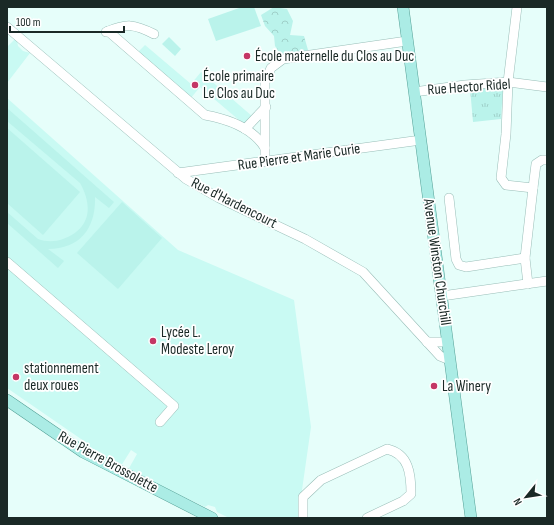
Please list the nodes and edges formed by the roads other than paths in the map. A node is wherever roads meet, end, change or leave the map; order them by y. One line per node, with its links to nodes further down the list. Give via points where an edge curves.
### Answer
1 (403, 7): 5 (main road, Avenue Winston Churchill)
2 (517, 7): 6 (street)
3 (7, 26): 15 (street, Rue d'Hardencourt)
4 (154, 34): 10 (street, via 137,26 125,26 107,32 205,115 225,118)
5 (407, 41): 8 (main road, Avenue Winston Churchill); 9 (street, via 283,59 271,68 265,82)
6 (508, 82): 7 (street, Rue Hector Ridel); 8 (street, Rue Hector Ridel); 16 (street, via 506,134 500,178 506,185)
7 (547, 87)
8 (414, 92): 11 (main road, Avenue Winston Churchill)
9 (266, 107): 10 (street); 12 (street)
10 (245, 129): 12 (street)
11 (421, 140): 14 (street, Rue Pierre et Marie Curie); 22 (main road, Avenue Winston Churchill)
12 (265, 148): 14 (street)
13 (547, 160): 16 (street, via 536,164)
14 (265, 162): 15 (street, Rue Pierre et Marie Curie)
15 (178, 173): 23 (street, Rue d'Hardencourt, via 203,190 305,238 363,272)
16 (533, 188): 18 (street)
17 (449, 198): 18 (street, via 456,259 459,265 466,267)
18 (525, 258): 21 (street)
19 (7, 262): 27 (street, via 174,406)
20 (547, 281): 21 (street)
21 (528, 284): 22 (street)
22 (442, 296): 24 (main road, Avenue Winston Churchill)
23 (427, 342): 24 (street); 25 (street, Rue d'Hardencourt, via 440,356)
24 (448, 342): 25 (main road, Avenue Winston Churchill)
25 (450, 360): 31 (main road, Avenue Winston Churchill)
26 (7, 400): 28 (main road, Rue Pierre Brossolette, via 84,452)
27 (160, 422)
28 (212, 518)
29 (303, 518): 30 (street, via 303,498 321,480 387,449 400,453 407,465 411,494 403,501)
30 (367, 518)
31 (471, 518)

